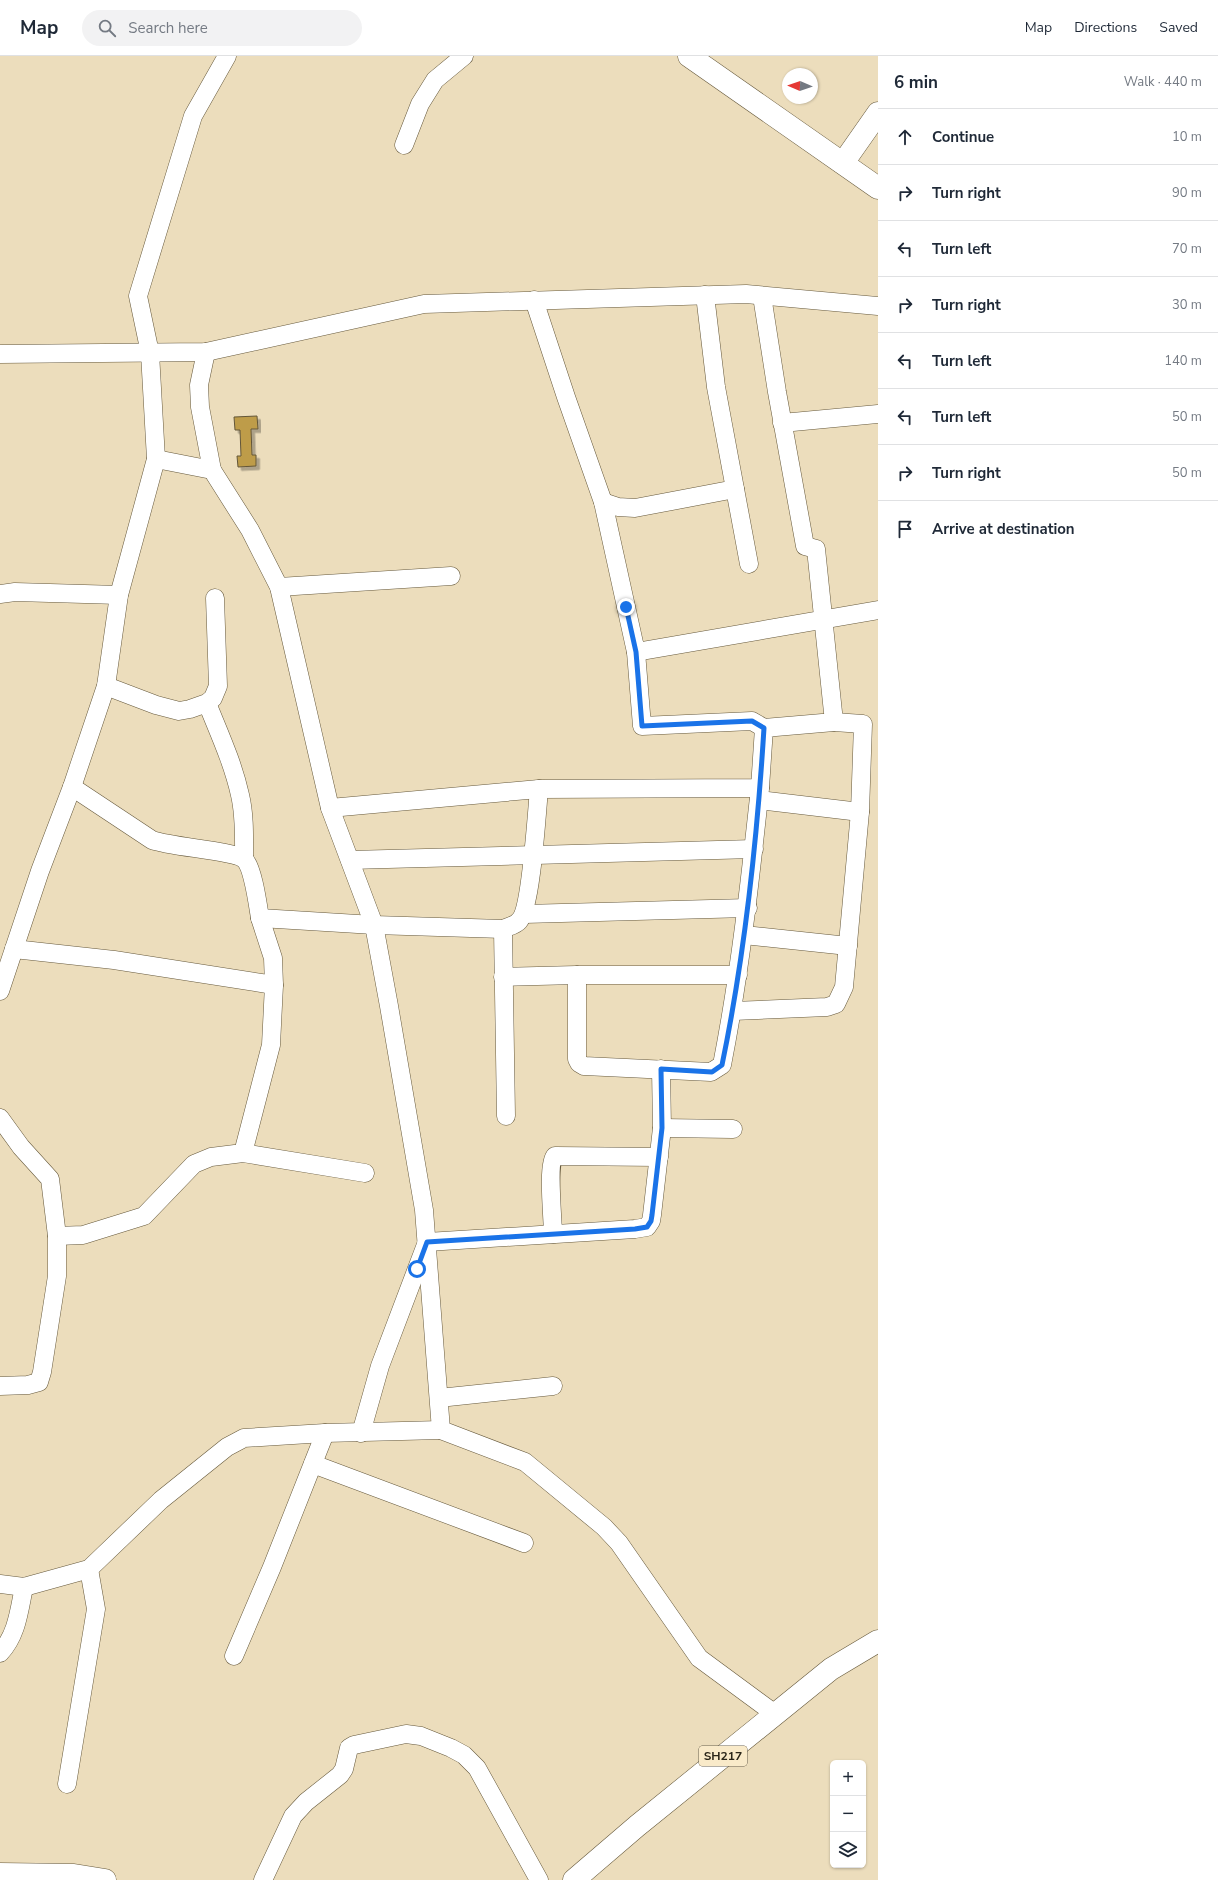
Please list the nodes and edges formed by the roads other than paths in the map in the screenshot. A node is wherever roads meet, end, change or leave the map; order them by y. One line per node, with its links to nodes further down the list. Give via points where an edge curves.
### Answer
1 (227, 56): 12 (street, via 193,116 138,296)
2 (464, 56): 5 (street, via 435,80 420,104)
3 (692, 57): 6 (main road)
4 (878, 113): 6 (main road)
5 (404, 145)
6 (843, 163): 7 (main road)
7 (878, 188)
8 (705, 295): 9 (street); 10 (street); 19 (street, via 716,387)
9 (762, 296): 11 (street); 16 (street)
10 (534, 300): 13 (street, via 424,304); 20 (street)
11 (878, 306)
12 (150, 352): 13 (street); 14 (street); 17 (street)
13 (206, 352): 18 (street, via 199,385 200,407)
14 (0, 354)
15 (878, 414): 16 (street)
16 (782, 423): 28 (street, via 805,546 816,549)
17 (156, 459): 18 (street); 25 (street)
18 (212, 470): 23 (street, via 250,530)
19 (735, 489): 20 (street, via 635,508 618,507); 21 (street)
20 (603, 502): 29 (street)
21 (749, 564)
22 (451, 576): 23 (street)
23 (278, 587): 38 (street)
24 (0, 594): 25 (street, via 15,592)
25 (119, 595): 30 (street)
26 (215, 598): 31 (street, via 218,686 213,698)
27 (878, 610): 28 (street)
28 (823, 620): 29 (street); 32 (street)
29 (636, 652): 34 (street, via 642,726 752,721)
30 (106, 686): 31 (street, via 156,705 180,710); 35 (street)
31 (207, 702): 42 (street, via 234,772 240,796 244,820)
32 (834, 722): 33 (street); 34 (street)
33 (871, 724): 39 (street)
34 (764, 728): 37 (street)
35 (72, 787): 42 (street, via 152,840); 51 (street)
36 (539, 788): 37 (street); 38 (street); 41 (street)
37 (759, 794): 39 (street); 40 (street)
38 (330, 808): 43 (street)
39 (860, 812): 50 (street)
40 (754, 849): 41 (street); 44 (street)
41 (532, 854): 43 (street); 45 (street)
42 (244, 859): 46 (street, via 250,868)
43 (350, 860): 47 (street)
44 (748, 908): 45 (street); 49 (street)
45 (524, 914): 48 (street, via 519,922)
46 (260, 918): 47 (street); 55 (street, via 273,958)
47 (374, 925): 48 (street); 68 (street, via 424,1210)
48 (502, 929): 54 (street)
49 (744, 934): 50 (street); 53 (street)
50 (848, 946): 57 (street, via 844,986 836,1004 827,1007)
51 (14, 949): 55 (street, via 114,960); 56 (street)
52 (576, 975): 53 (street); 54 (street); 58 (street, via 579,1063 584,1066)
53 (738, 975): 57 (street)
54 (504, 976): 59 (street)
55 (274, 986): 63 (street, via 271,1045)
56 (0, 990)
57 (733, 1012): 58 (street, via 722,1065 712,1072)
58 (661, 1069): 61 (street)
59 (506, 1116)
60 (0, 1118): 67 (street, via 21,1147 50,1179)
61 (662, 1128): 62 (street); 64 (street)
62 (733, 1130)
63 (243, 1153): 65 (street); 67 (street, via 211,1157 194,1164 144,1216 83,1236)
64 (659, 1157): 66 (street, via 651,1221 647,1227); 66 (street, via 555,1156 551,1161)
65 (365, 1173)
66 (553, 1234): 68 (street)
67 (57, 1236): 69 (street, via 57,1276 39,1382)
68 (427, 1242): 71 (street); 73 (street, via 380,1366)
69 (0, 1386)
70 (553, 1386): 71 (street)
71 (439, 1398): 72 (street)
72 (441, 1430): 73 (street); 83 (street, via 525,1462 604,1527 619,1543 699,1658)
73 (360, 1432): 74 (street)
74 (325, 1434): 75 (street); 77 (street, via 244,1438 227,1447 161,1500)
75 (313, 1464): 76 (street); 82 (street)
76 (524, 1543)
77 (89, 1569): 79 (street); 84 (street, via 96,1609)
78 (0, 1584): 79 (street)
79 (24, 1587): 81 (street, via 14,1633)
80 (878, 1641): 83 (main road, SH217, via 831,1669)
81 (0, 1653)
82 (234, 1656)
83 (775, 1714): 85 (main road, SH217, via 637,1826)
84 (67, 1784)
85 (594, 1873): 90 (main road, SH217)
86 (0, 1874): 87 (main road, via 74,1875)
87 (105, 1880)
88 (263, 1880): 89 (street, via 293,1816 306,1802 340,1775 349,1748 406,1734 421,1736 451,1748 464,1755 477,1768)
89 (539, 1880)
90 (574, 1880)

